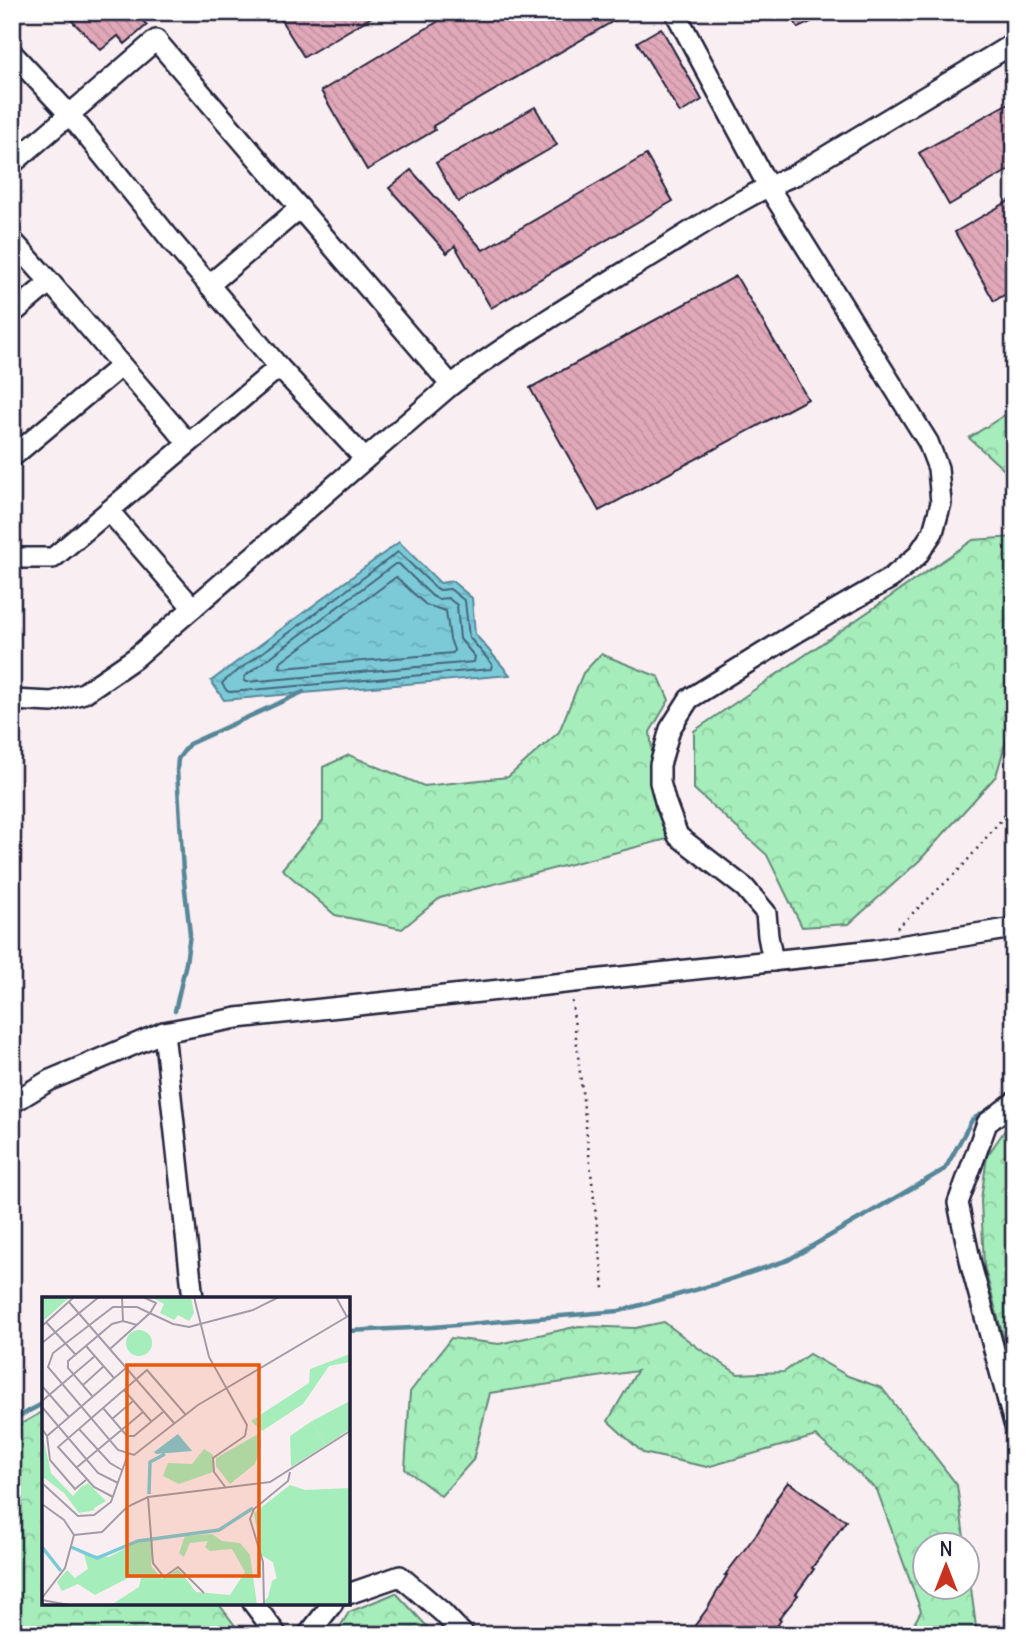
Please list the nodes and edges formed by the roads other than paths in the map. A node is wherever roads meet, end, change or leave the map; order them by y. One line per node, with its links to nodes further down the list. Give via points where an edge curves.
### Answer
1 (675, 12): 6 (street)
2 (1014, 43): 6 (street, via 795,175)
3 (12, 53): 4 (street)
4 (69, 114): 5 (street); 7 (street, via 156,40); 10 (street)
5 (12, 164)
6 (768, 186): 14 (street, via 550,316); 23 (street, via 928,442 938,468 942,503 933,532 917,556 891,578 689,699 670,729 660,782 678,836 744,888 766,913)
7 (300, 208): 10 (street); 14 (street)
8 (12, 240): 9 (street)
9 (50, 282): 11 (street); 12 (street)
10 (209, 285): 13 (street)
11 (12, 314)
12 (121, 366): 15 (street); 16 (street)
13 (279, 367): 15 (street); 17 (street)
14 (451, 385): 17 (street)
15 (188, 443): 18 (street)
16 (12, 457)
17 (365, 459): 20 (street)
18 (109, 511): 19 (street, via 53,558); 20 (street)
19 (12, 558)
20 (193, 608): 21 (street, via 135,658 84,693 52,702)
21 (12, 700)
22 (1014, 928): 23 (street)
23 (773, 961): 24 (street, via 237,1018)
24 (164, 1032): 26 (street, via 50,1080); 27 (street)
25 (1014, 1102): 28 (street, via 987,1124 958,1203)
26 (12, 1103)
27 (192, 1297)
28 (1014, 1423)
29 (350, 1593): 34 (street, via 400,1576)
30 (254, 1605): 32 (street)
31 (331, 1605): 33 (street)
32 (277, 1635)
33 (308, 1635)
34 (464, 1635)

